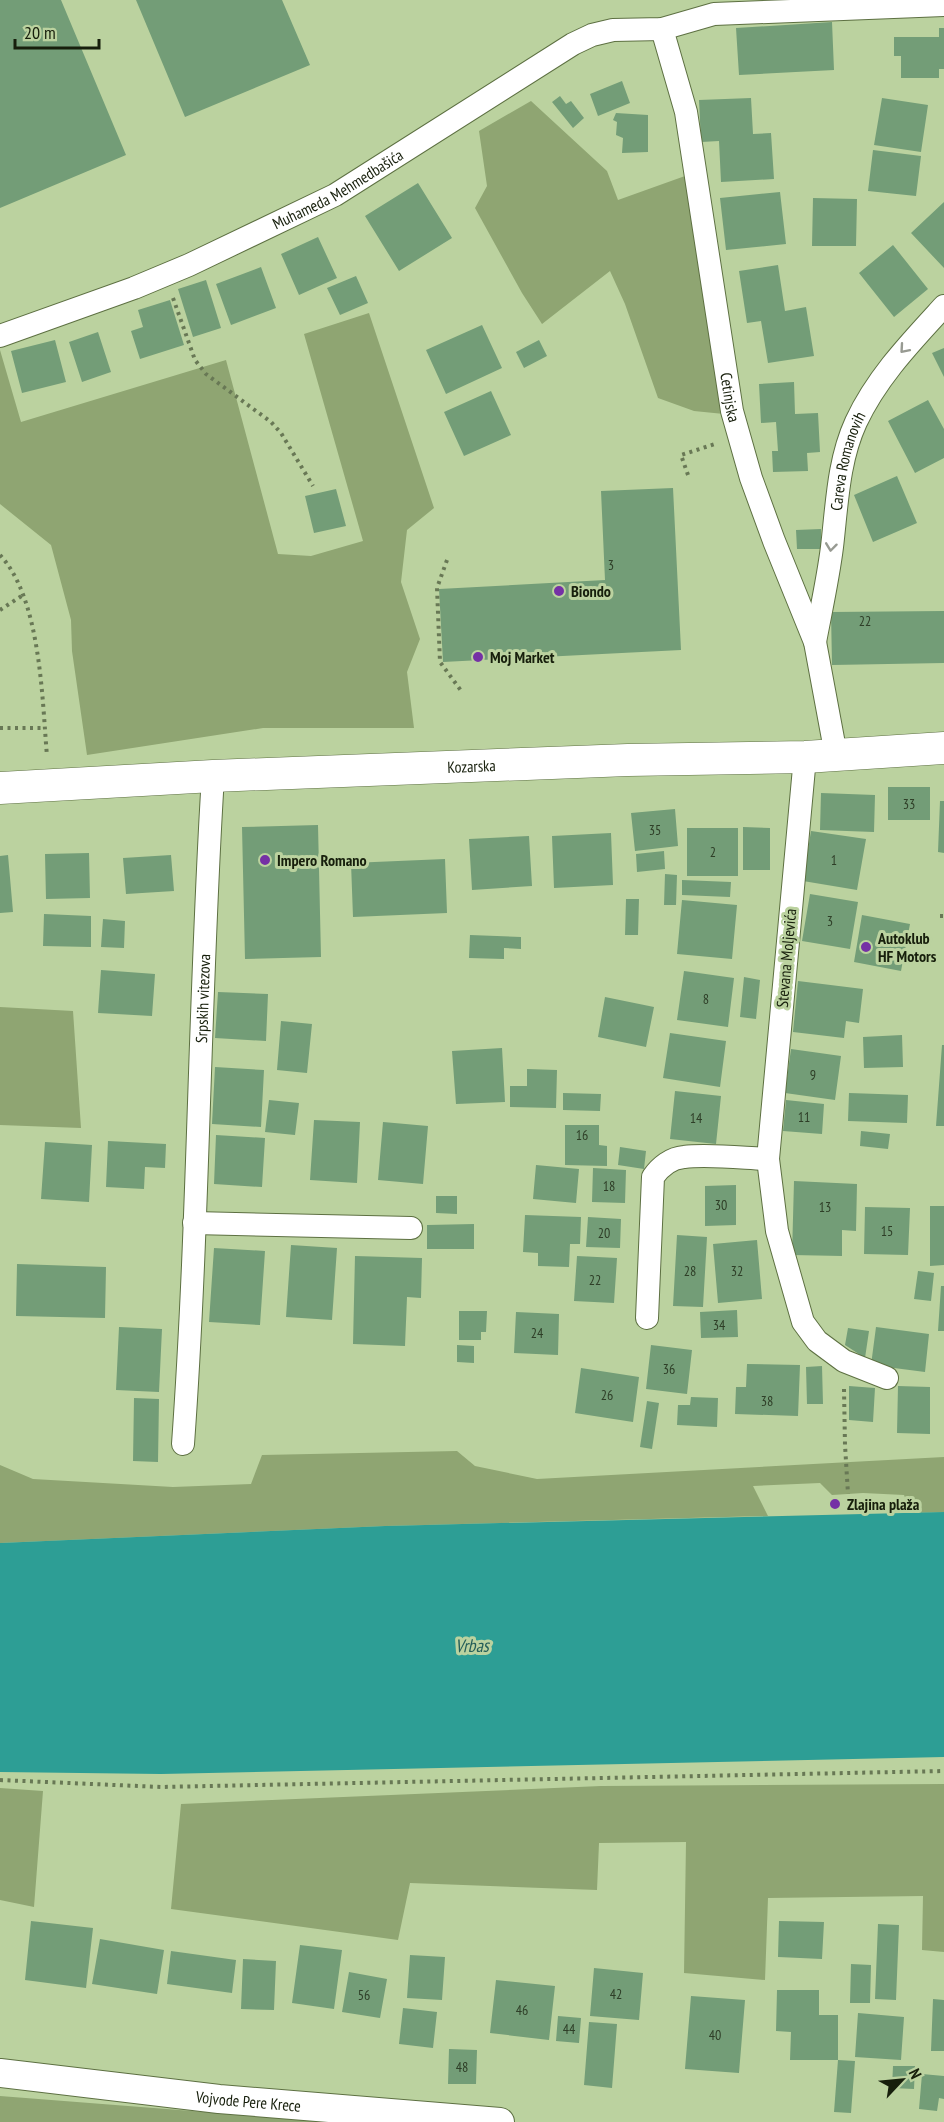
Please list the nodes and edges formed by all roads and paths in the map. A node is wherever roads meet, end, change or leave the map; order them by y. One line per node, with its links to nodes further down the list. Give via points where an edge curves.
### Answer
1 (944, 5): 2 (street, Muhameda Mehmedbašića, via 714,14)
2 (662, 29): 3 (street, Muhameda Mehmedbašića, via 613,30 581,40 335,195); 6 (street, Cetinjska, via 686,112)
3 (165, 275): 5 (street, Muhameda Mehmedbašića); 8 (path, via 195,360 206,374 271,422)
4 (944, 306): 13 (street, Careva Romanovih, one-way to 13, via 884,374 855,423 836,496 832,547)
5 (0, 336)
6 (739, 436): 7 (path, via 681,455); 13 (street, Cetinjska, via 770,530)
7 (688, 475)
8 (313, 486)
9 (0, 555): 11 (path)
10 (447, 560): 14 (path, via 437,588 440,662)
11 (23, 595): 12 (path); 16 (path, via 36,644)
12 (0, 610)
13 (815, 642): 18 (street, Cetinjska)
14 (462, 692)
15 (0, 728): 16 (path)
16 (45, 728): 19 (path)
17 (944, 748): 18 (main road, Kozarska)
18 (820, 756): 20 (main road, Kozarska); 22 (street, Stevana Moljevića)
19 (48, 766)
20 (213, 776): 21 (main road, Kozarska); 23 (street, Srpskih vitezova)
21 (0, 788)
22 (768, 1159): 25 (street, via 682,1157 658,1170 653,1177); 26 (street, Stevana Moljevića, via 777,1231 803,1322 817,1341)
23 (194, 1223): 24 (street); 28 (street, Srpskih vitezova)
24 (411, 1228)
25 (647, 1318)
26 (844, 1361): 27 (street, Stevana Moljevića); 29 (path)
27 (887, 1378)
28 (183, 1444)
29 (849, 1494)
30 (944, 1771): 31 (path, via 161,1787)
31 (0, 1780)
32 (0, 2073): 33 (street, Vojvode Pere Krece, via 219,2099)
33 (500, 2122)

